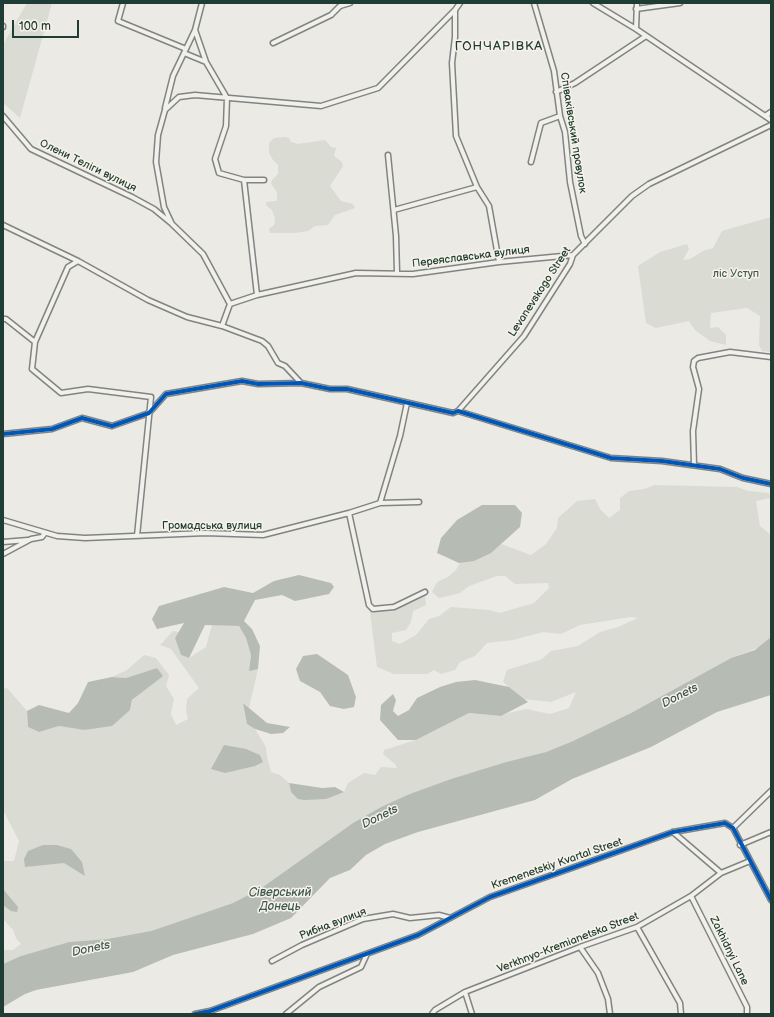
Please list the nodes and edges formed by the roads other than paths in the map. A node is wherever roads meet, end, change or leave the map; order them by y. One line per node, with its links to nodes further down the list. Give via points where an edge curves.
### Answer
1 (123, 3): 16 (street, via 118,21)
2 (202, 3): 13 (street, Олени Теліги вулиця)
3 (350, 3): 9 (street)
4 (460, 3): 11 (street)
5 (534, 3): 18 (street, Співаківський провулок, via 554,71)
6 (593, 3): 12 (street)
7 (637, 3): 10 (street)
8 (680, 3): 10 (street)
9 (340, 5): 15 (street, via 331,15)
10 (636, 9): 12 (street)
11 (455, 10): 19 (street, via 378,88 321,106); 31 (street, via 452,63 456,136)
12 (636, 29): 14 (street)
13 (194, 30): 16 (street, Олени Теліги вулиця); 17 (street)
14 (646, 36): 18 (street, via 575,83); 24 (street)
15 (273, 43)
16 (185, 51): 17 (street); 20 (street, Олени Теліги вулиця, via 173,76)
17 (206, 62): 19 (street)
18 (556, 92): 23 (street, Співаківський провулок)
19 (226, 98): 20 (street, via 195,95 179,97); 29 (street, via 226,126 215,158 218,173)
20 (165, 110): 33 (street, Олени Теліги вулиця, via 158,135 156,162 164,207)
21 (771, 112): 24 (street)
22 (3, 116): 33 (street, Олени Теліги вулиця, via 32,149 132,197 154,209)
23 (560, 116): 28 (street, via 541,123); 35 (street, Співаківський провулок, via 565,132 570,182 581,236)
24 (765, 116): 25 (street)
25 (771, 120)
26 (771, 124): 35 (street, Levanevskogo Street, via 640,190)
27 (388, 155): 32 (street)
28 (532, 162)
29 (244, 180): 30 (street); 40 (street)
30 (264, 180)
31 (477, 187): 32 (street); 38 (street, via 488,206)
32 (394, 210): 39 (street)
33 (172, 224): 41 (street, Олени Теліги вулиця, via 203,254)
34 (3, 225): 37 (street)
35 (585, 244): 36 (street, Levanevskogo Street)
36 (573, 255): 38 (street, Переяславська вулиця); 48 (street, Levanevskogo Street, via 570,264 524,336)
37 (78, 261): 43 (street, via 148,300 187,317); 44 (street, via 68,267)
38 (498, 262): 39 (street, Переяславська вулиця, via 413,274)
39 (397, 272): 40 (street, Переяславська вулиця, via 356,273)
40 (257, 295): 41 (street, Переяславська вулиця)
41 (230, 304): 43 (street)
42 (3, 319): 44 (street)
43 (222, 326): 46 (street, via 262,341 278,363 285,366)
44 (35, 342): 49 (street, via 32,369 61,393 88,389 151,397)
45 (771, 357): 51 (street, via 730,352 694,361 693,367 699,389 693,431)
46 (301, 383): 47 (street, via 330,389 347,389); 49 (street, via 258,384 242,381 166,394)
47 (407, 403): 48 (street, via 453,413); 54 (street)
48 (458, 411): 51 (street, via 611,458)
49 (149, 413): 50 (street, via 112,426 82,418 52,429); 58 (street)
50 (3, 434)
51 (694, 466): 52 (street, via 720,469)
52 (771, 484)
53 (419, 502): 54 (street, Громадська вулиця)
54 (380, 503): 55 (street, Громадська вулиця)
55 (349, 513): 58 (street, Громадська вулиця, via 263,535 206,533); 62 (street, via 369,605 373,609 394,607)
56 (3, 520): 57 (street, Громадська вулиця)
57 (45, 533): 58 (street, Громадська вулиця, via 85,538); 59 (street, via 42,537)
58 (137, 536)
59 (31, 539): 60 (street); 61 (street)
60 (3, 542)
61 (3, 554)
62 (425, 592)
63 (771, 791): 64 (street)
64 (733, 828): 65 (street, Kremenetskiy Kvartal Street, via 724,823); 67 (street)
65 (673, 832): 69 (street); 72 (street, Kremenetskiy Kvartal Street, via 490,897)
66 (771, 832): 67 (street)
67 (740, 845): 68 (street)
68 (750, 861): 69 (street, Verkhnyo-Kremianetska Street); 71 (street)
69 (721, 873): 70 (street, Verkhnyo-Kremianetska Street)
70 (692, 896): 73 (street, Verkhnyo-Kremianetska Street); 84 (street, Zakhidnyi Lane, via 747,1007)
71 (771, 900)
72 (451, 918): 75 (street, Kremenetskiy Kvartal Street, via 418,935); 76 (street, Рибна вулиця, via 439,915 410,918 393,914 363,919)
73 (637, 927): 74 (street, Verkhnyo-Kremianetska Street); 83 (street, via 680,1003)
74 (580, 947): 77 (street, Verkhnyo-Kremianetska Street); 82 (street, via 598,973 608,999)
75 (367, 954): 78 (street, Kremenetskiy Kvartal Street, via 210,1011); 79 (street, via 361,967 319,987)
76 (272, 961)
77 (465, 992): 80 (street, Verkhnyo-Kremianetska Street); 81 (street)
78 (195, 1014)
79 (286, 1014)
80 (432, 1014)
81 (472, 1014)
82 (610, 1014)
83 (681, 1014)
84 (746, 1014)

